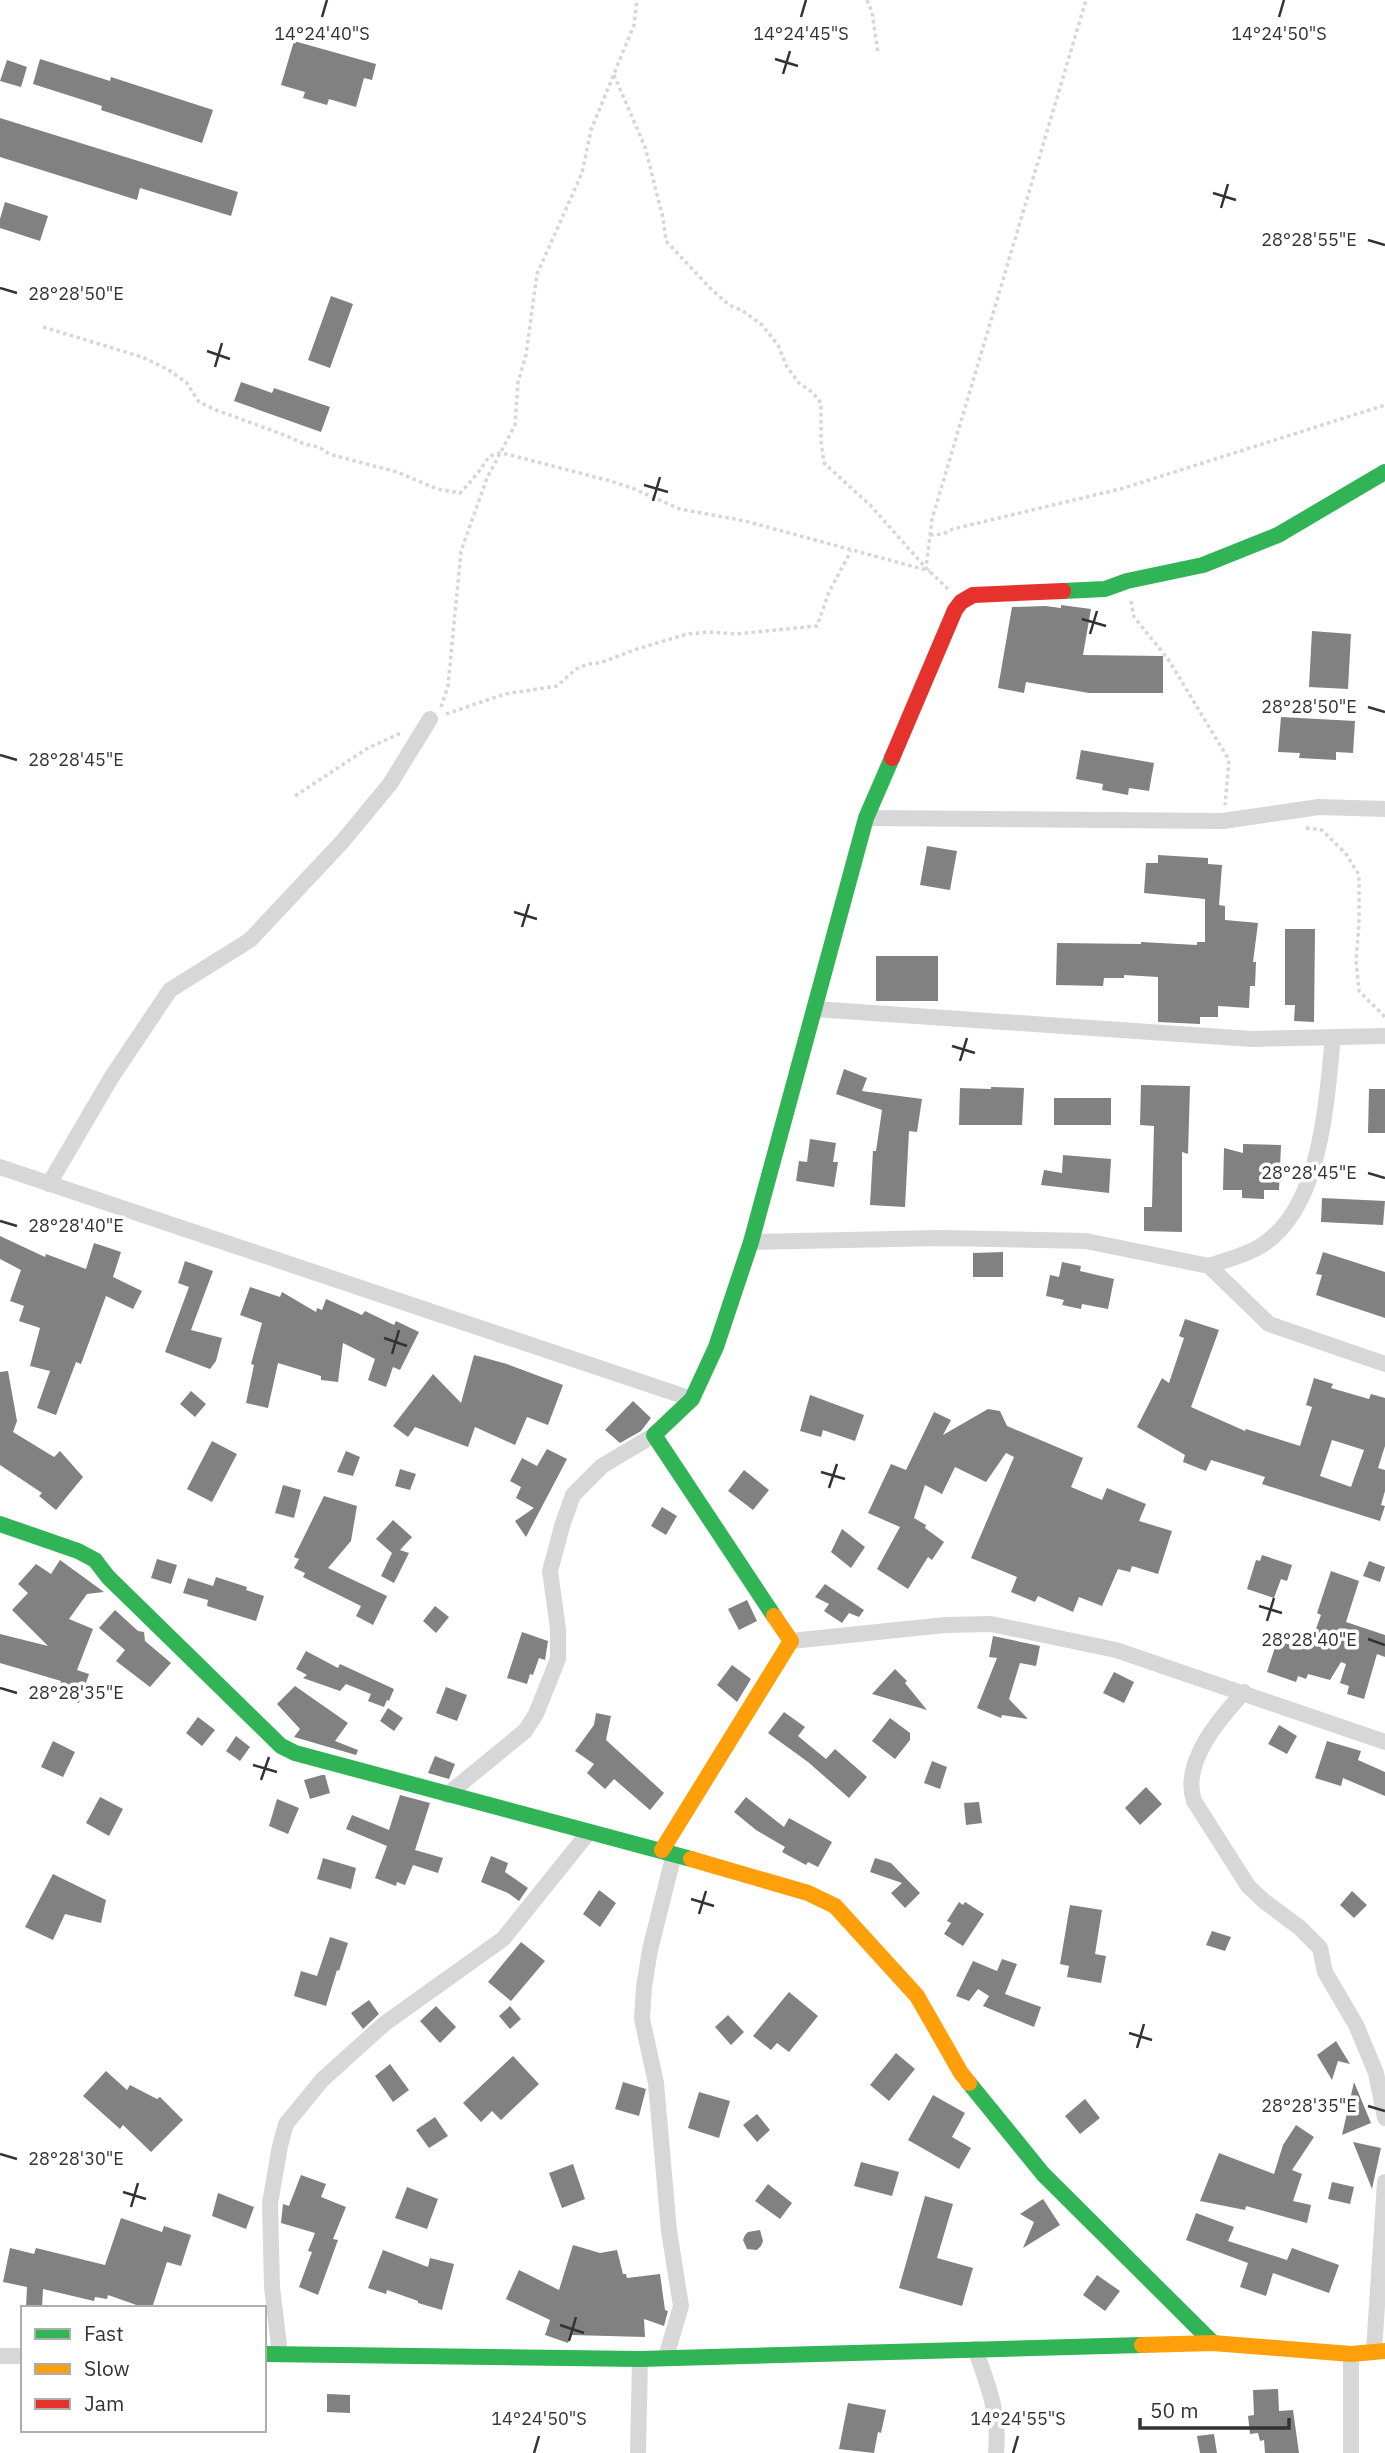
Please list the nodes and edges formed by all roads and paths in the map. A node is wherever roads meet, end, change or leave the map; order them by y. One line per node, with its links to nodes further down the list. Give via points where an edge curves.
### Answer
1 (637, 0): 5 (path, via 634,25)
2 (867, 0): 4 (path)
3 (1086, 0): 10 (path)
4 (878, 53)
5 (614, 75): 8 (path, via 591,130 582,173 537,274 515,425); 12 (path, via 645,147 666,241 711,289 762,325 778,345 799,383 821,404 824,463)
6 (43, 327): 8 (path, via 142,357 186,382 199,402 216,410 437,489 460,493 484,460)
7 (1385, 405): 10 (path, via 1124,488)
8 (500, 453): 11 (path, via 607,480 680,509 745,520); 14 (path, via 461,551 448,686 440,710)
9 (1385, 472): 13 (street, via 1278,535 1203,565 1105,589 973,595)
10 (930, 535): 12 (path)
11 (851, 550): 12 (path); 14 (path, via 817,626 674,636 576,669 557,686 505,694)
12 (928, 569): 13 (path)
13 (961, 602): 18 (street)
14 (430, 719): 23 (street, via 390,784 250,940 170,990)
15 (402, 733): 16 (path, via 368,748)
16 (295, 796)
17 (1385, 809): 18 (street, via 1319,807 1223,821)
18 (866, 818): 19 (street)
19 (814, 1009): 21 (street, via 1252,1039); 24 (street)
20 (1385, 1035): 21 (street)
21 (1333, 1037): 25 (street, via 1324,1122 1306,1188 1286,1226 1258,1247)
22 (0, 1167): 23 (street)
23 (49, 1184): 27 (street)
24 (751, 1242): 25 (street, via 1086,1241); 27 (street, via 716,1347)
25 (1209, 1266): 26 (street, via 1269,1324)
26 (1385, 1364)
27 (692, 1399): 28 (street)
28 (654, 1435): 30 (street); 33 (street, via 602,1466 573,1495 550,1571 558,1659 536,1714 525,1731)
29 (0, 1524): 33 (street, via 78,1550 94,1560 281,1746)
30 (791, 1642): 31 (street, via 991,1624 1116,1650); 35 (street)
31 (1244, 1692): 32 (street); 36 (street, via 1195,1764 1191,1794 1248,1886 1320,1948 1325,1972 1356,2025 1376,2073)
32 (1385, 1742)
33 (447, 1795): 34 (street)
34 (589, 1832): 35 (street); 41 (street, via 503,1939 384,2024 322,2080 286,2124 270,2203)
35 (668, 1852): 38 (street, via 808,1893 835,1906 917,1996 961,2073 1043,2174); 45 (street, via 642,2019 656,2083 669,2231 681,2306)
36 (1385, 2118)
37 (1385, 2182): 40 (street)
38 (1213, 2343): 39 (street); 42 (street)
39 (975, 2349): 45 (street); 48 (street, via 993,2397)
40 (1379, 2351): 42 (street)
41 (272, 2354): 46 (street)
42 (1352, 2354): 49 (street)
43 (0, 2356): 44 (street)
44 (21, 2356)
45 (666, 2357): 46 (street)
46 (639, 2359): 47 (street)
47 (638, 2453)
48 (996, 2453)
49 (1351, 2453)

